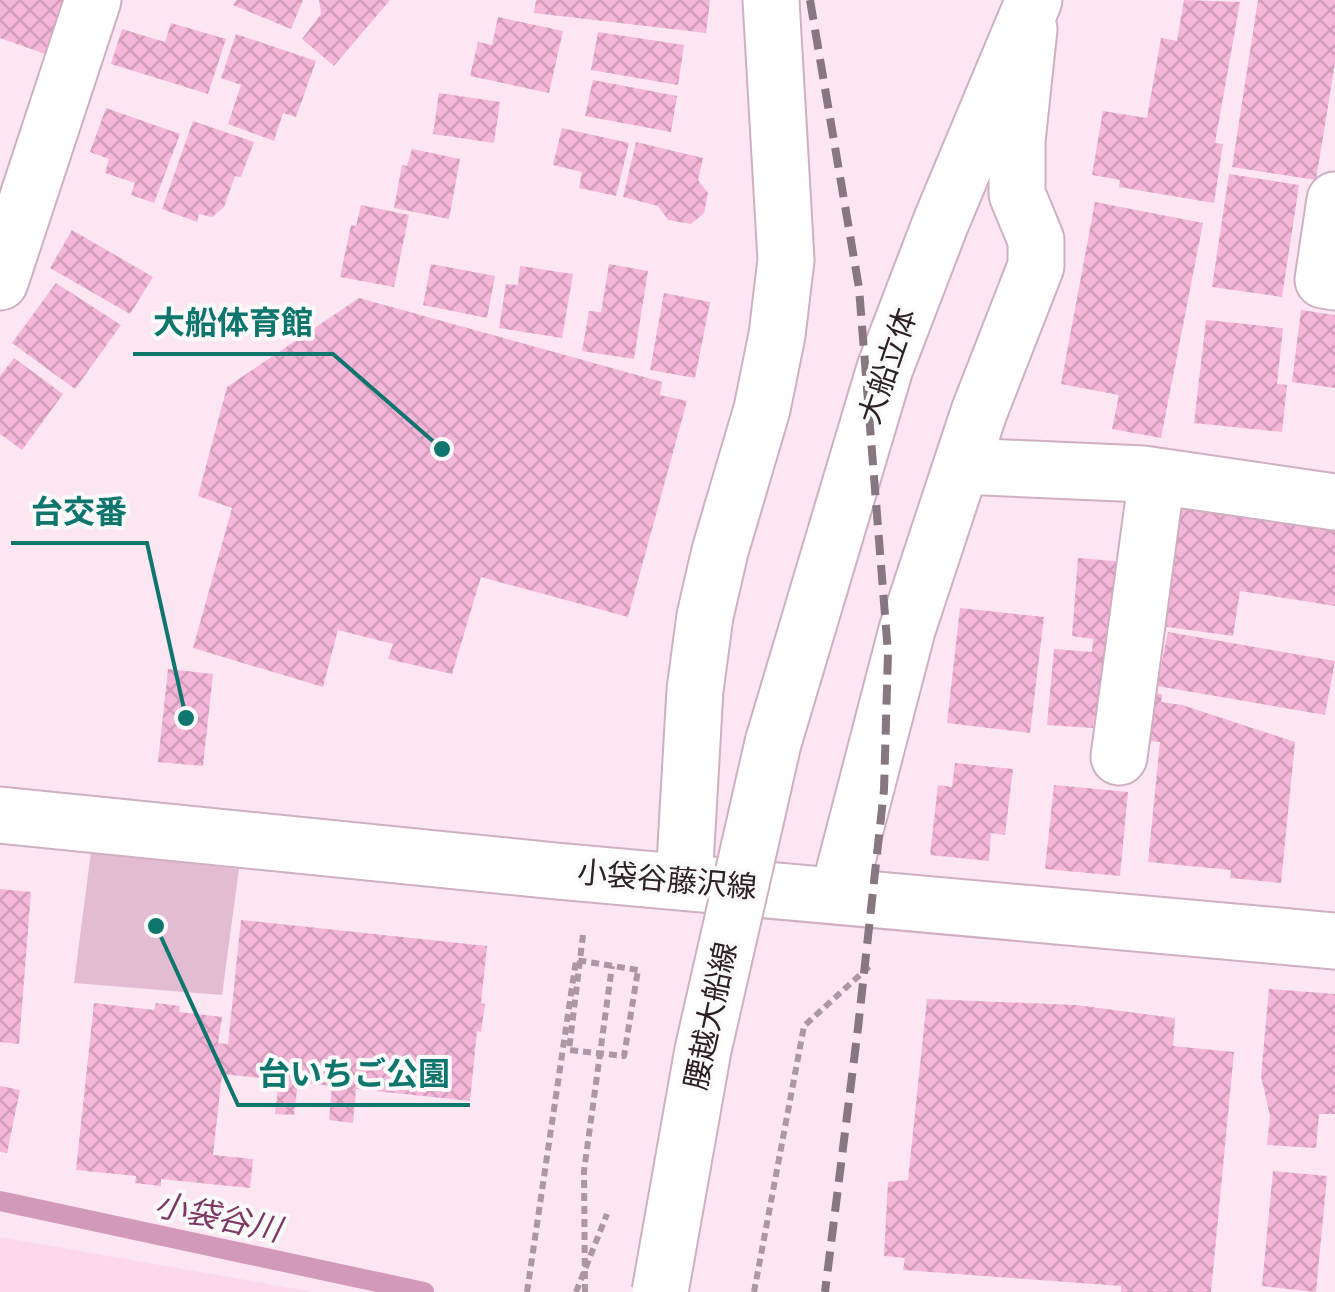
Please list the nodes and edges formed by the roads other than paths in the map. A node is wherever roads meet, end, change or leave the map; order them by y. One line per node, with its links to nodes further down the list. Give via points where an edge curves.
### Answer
1 (93, 0): 5 (main road)
2 (771, 0): 13 (main road, via 786,260 762,409 704,616)
3 (1032, 3): 7 (main road, via 1017,194 1036,240 1036,266); 10 (main road, 大船立体, via 885,368)
4 (1335, 200): 6 (main road, via 1323,280)
5 (0, 282)
6 (1335, 282)
7 (962, 466): 8 (main road); 14 (main road, via 907,630)
8 (1157, 476): 9 (main road); 11 (main road)
9 (1335, 502)
10 (773, 743): 16 (main road, 腰越大船線, bridge, via 703,1050)
11 (1119, 757)
12 (0, 815): 13 (main road, 小袋谷藤沢線)
13 (684, 882): 14 (main road, 小袋谷藤沢線)
14 (838, 895): 15 (main road, 小袋谷藤沢線)
15 (1335, 941)
16 (660, 1292)

